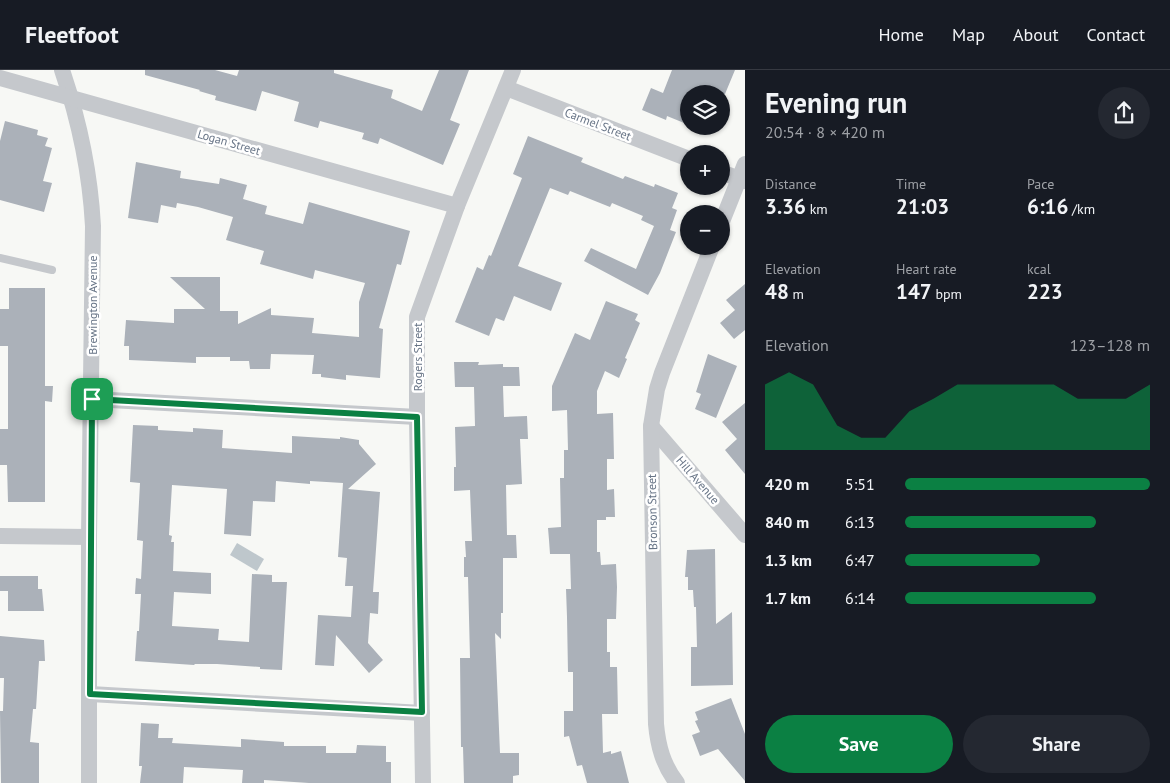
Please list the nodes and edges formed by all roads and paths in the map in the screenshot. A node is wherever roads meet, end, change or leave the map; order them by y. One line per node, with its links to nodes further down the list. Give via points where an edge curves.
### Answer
1 (62, 70): 5 (street, Brewington Avenue)
2 (513, 70): 4 (street, Rogers Street)
3 (0, 78): 5 (street, Logan Street)
4 (506, 88): 6 (street, Carmel Street); 11 (street, Rogers Street)
5 (72, 98): 11 (street, Logan Street); 15 (street, Brewington Avenue, via 91,190)
6 (680, 156)
7 (745, 164): 9 (street)
8 (730, 175): 9 (street)
9 (742, 180): 10 (street)
10 (730, 205)
11 (457, 206): 16 (street, Rogers Street, via 417,317)
12 (708, 255): 17 (street, Bronson Street, via 662,373)
13 (0, 258): 14 (lane)
14 (52, 270)
15 (92, 399): 16 (street); 20 (street, Brewington Avenue)
16 (417, 417): 22 (street, Rogers Street)
17 (651, 426): 18 (street, Hill Avenue); 25 (street, Bronson Street, via 656,724 660,751)
18 (745, 535)
19 (0, 536): 20 (street)
20 (90, 537): 21 (street, Brewington Avenue)
21 (90, 694): 22 (street); 23 (street, Brewington Avenue)
22 (422, 712): 24 (street, Rogers Street)
23 (89, 783)
24 (423, 783)
25 (677, 783)

